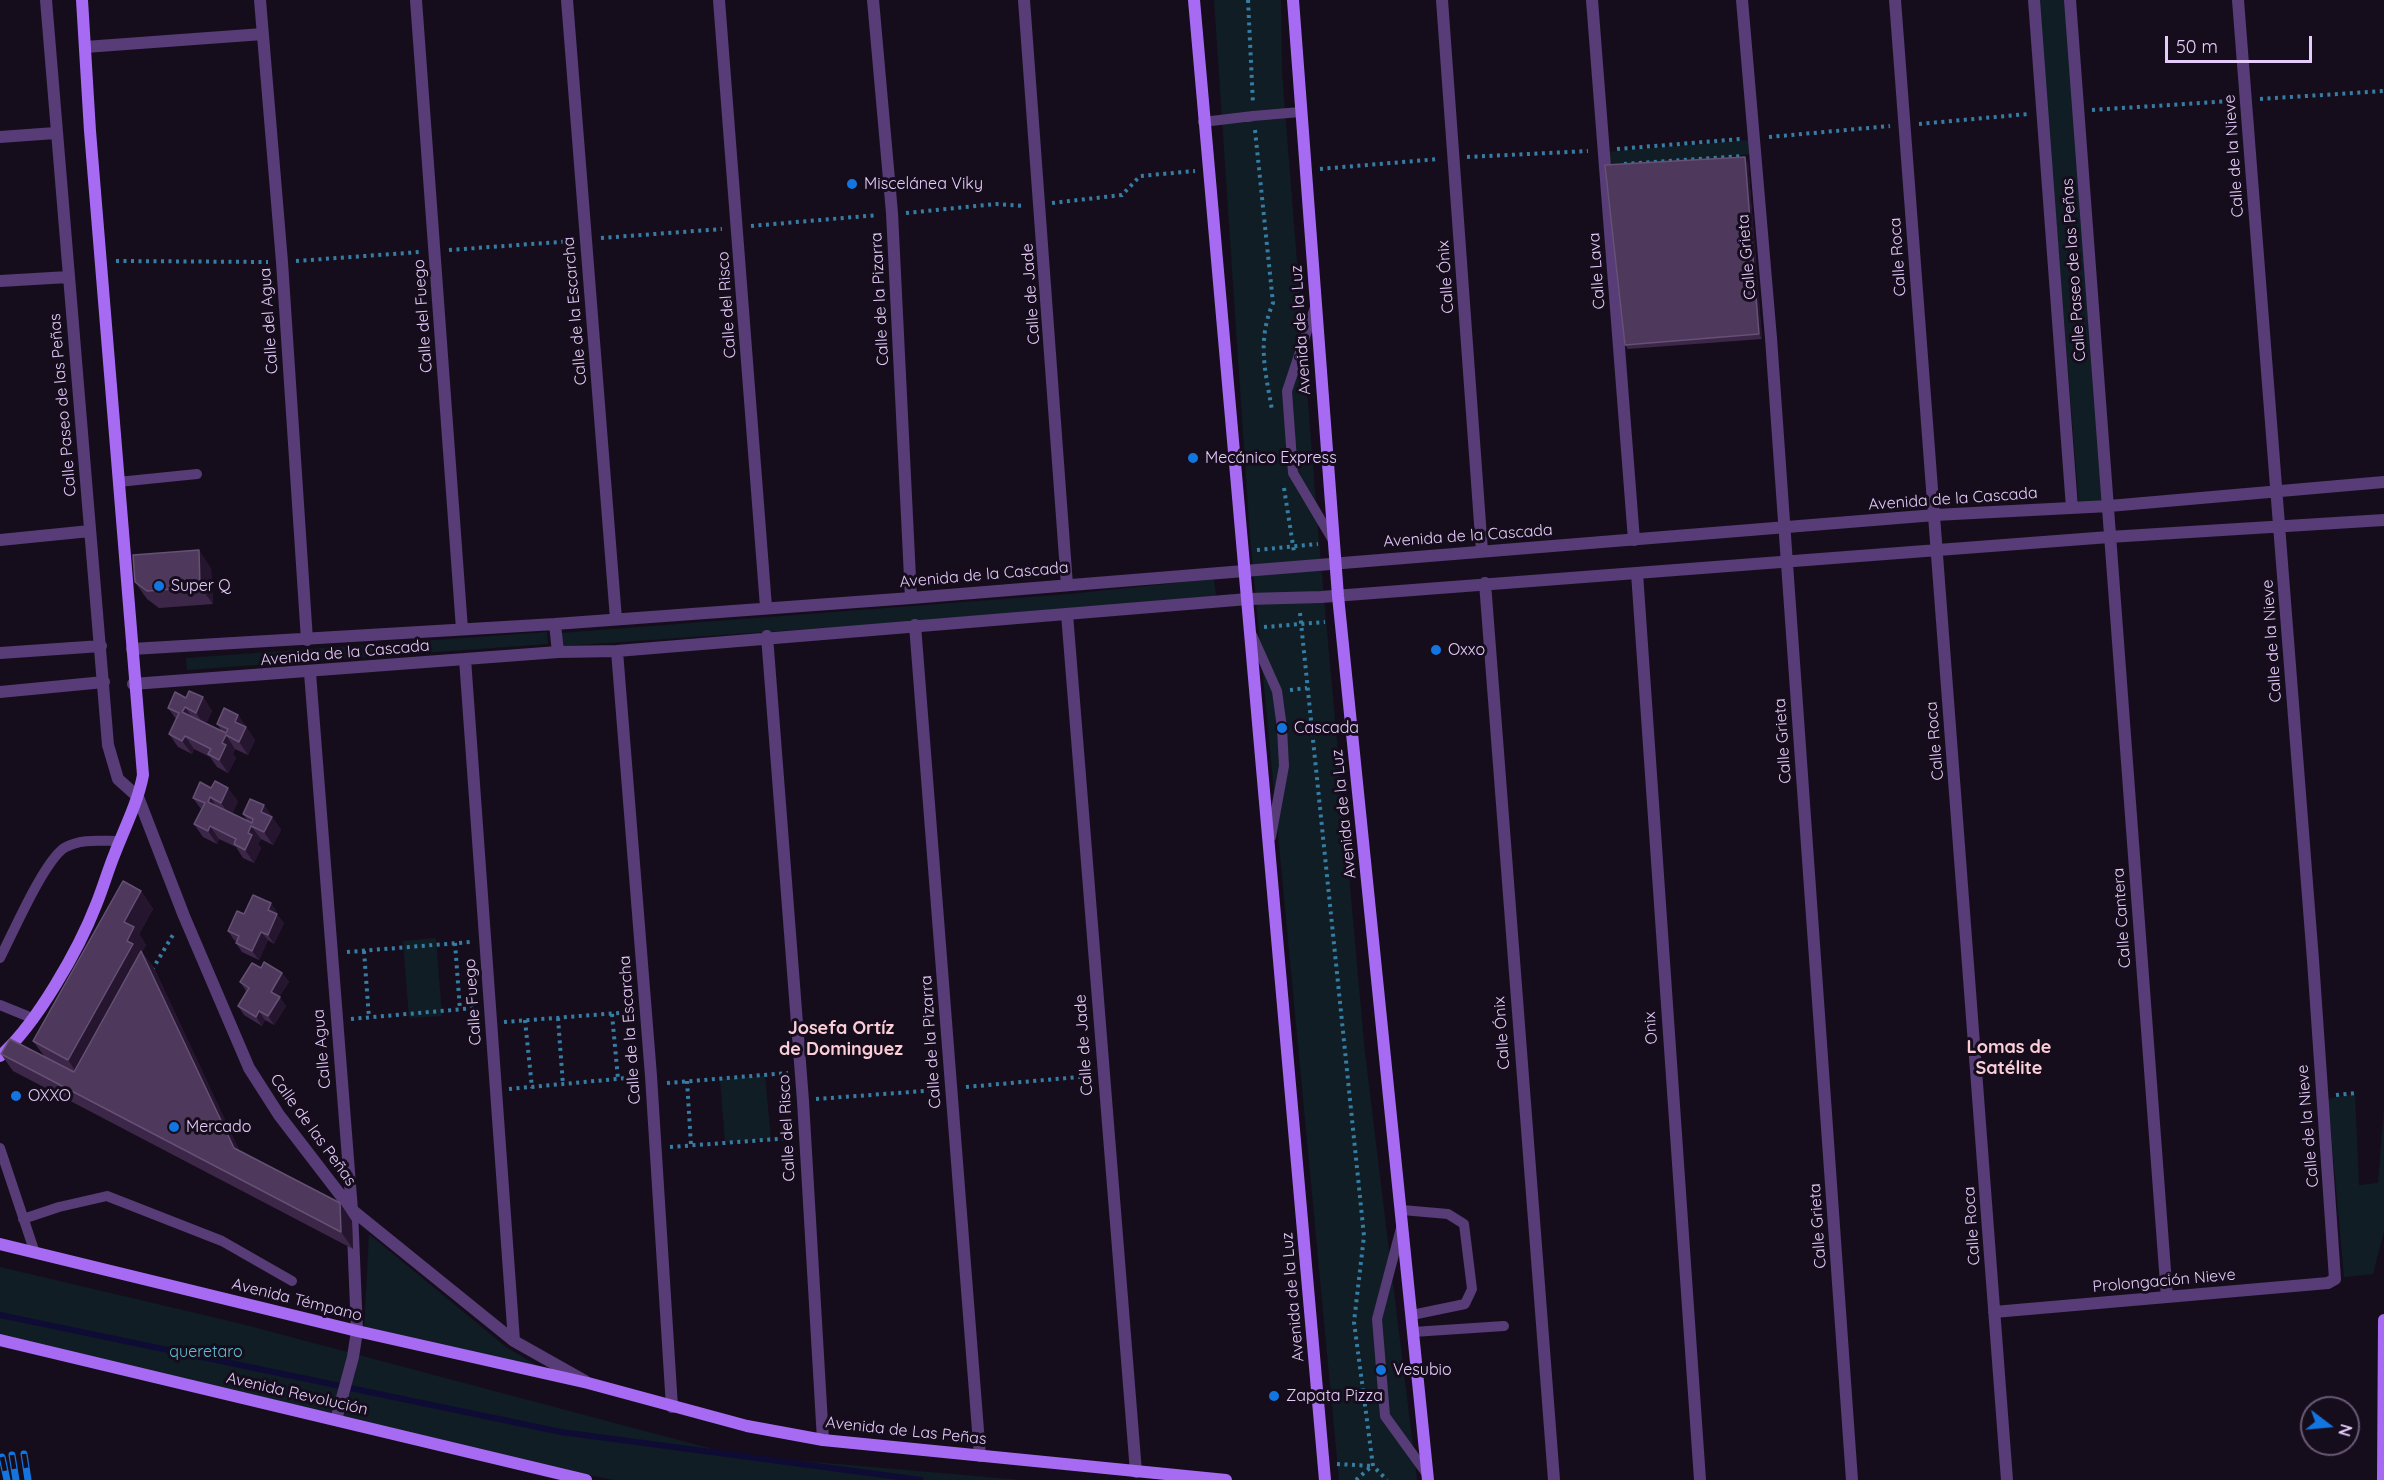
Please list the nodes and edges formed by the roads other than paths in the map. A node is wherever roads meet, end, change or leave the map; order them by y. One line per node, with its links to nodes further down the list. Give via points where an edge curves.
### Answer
1 (46, 0): 22 (street, Calle Paseo de las Peñas)
2 (82, 0): 19 (main road)
3 (260, 0): 18 (street, Calle del Agua)
4 (416, 0): 58 (street, Calle del Fuego)
5 (567, 0): 55 (street, Calle de la Escarcha)
6 (719, 0): 53 (street, Calle del Risco)
7 (873, 0): 51 (street, Calle de la Pizarra, via 892,213)
8 (1024, 0): 49 (street, Calle de Jade)
9 (1194, 0): 21 (main road, Avenida de la Luz)
10 (1293, 0): 20 (main road, Avenida de la Luz)
11 (1442, 0): 43 (street, Calle Ónix)
12 (1592, 0): 40 (street, Calle Lava)
13 (1742, 0): 35 (street, Calle Grieta)
14 (1895, 0): 33 (street, Calle Roca)
15 (2034, 0): 32 (street, Calle Paseo de las Peñas)
16 (2070, 0): 31 (street, Calle Paseo de las Peñas)
17 (2238, 0): 30 (street, Calle de la Nieve)
18 (263, 34): 19 (street); 61 (street, Calle del Agua)
19 (85, 47): 28 (main road)
20 (1300, 112): 21 (lane); 26 (main road, Avenida de la Luz)
21 (1203, 122): 46 (main road, Avenida de la Luz)
22 (55, 133): 23 (street); 24 (street, Calle Paseo de las Peñas)
23 (0, 137)
24 (68, 277): 25 (street); 37 (street, Calle Paseo de las Peñas)
25 (0, 281)
26 (1315, 305): 41 (main road, Avenida de la Luz); 41 (lane, via 1287,391 1293,473)
27 (197, 474): 28 (lane)
28 (118, 482): 63 (main road)
29 (2384, 482): 30 (street, Avenida de la Cascada)
30 (2276, 490): 31 (street, Avenida de la Cascada); 36 (street, Calle de la Nieve)
31 (2109, 506): 32 (street, Avenida de la Cascada); 38 (street, Calle Paseo de las Peñas)
32 (2072, 508): 33 (street, Avenida de la Cascada)
33 (1935, 515): 35 (street, Avenida de la Cascada); 42 (street, Calle Roca)
34 (2384, 520): 36 (street, Avenida de la Cascada)
35 (1784, 528): 40 (street, Avenida de la Cascada); 44 (street, Calle Grieta)
36 (2280, 528): 38 (street, Avenida de la Cascada); 85 (street, Calle de la Nieve)
37 (90, 531): 39 (street); 62 (street, Calle Paseo de las Peñas)
38 (2109, 537): 42 (street, Avenida de la Cascada); 87 (street, Calle Cantera)
39 (0, 540)
40 (1634, 540): 43 (street, Avenida de la Cascada)
41 (1334, 543): 45 (main road, Avenida de la Luz)
42 (1936, 550): 44 (street, Avenida de la Cascada); 88 (street, Calle Roca)
43 (1482, 551): 45 (street, Avenida de la Cascada)
44 (1786, 561): 47 (street, Avenida de la Cascada); 108 (street, Calle Grieta)
45 (1330, 563): 46 (street, Avenida de la Cascada); 50 (main road, Avenida de la Luz)
46 (1246, 570): 49 (street, Avenida de la Cascada); 52 (main road, Avenida de la Luz)
47 (1636, 573): 48 (street, Avenida de la Cascada); 107 (street, Onix)
48 (1485, 583): 50 (street, Avenida de la Cascada); 106 (street, Calle Ónix)
49 (1067, 585): 51 (street, Avenida de la Cascada)
50 (1338, 596): 52 (street, Avenida de la Cascada); 81 (main road, Avenida de la Luz)
51 (911, 598): 53 (street, Avenida de la Cascada)
52 (1248, 599): 54 (street, Avenida de la Cascada); 59 (main road, Avenida de la Luz)
53 (765, 607): 55 (street, Avenida de la Cascada)
54 (1068, 614): 57 (street, Avenida de la Cascada); 101 (street, Calle de Jade)
55 (616, 619): 56 (street, Avenida de la Cascada)
56 (555, 624): 58 (street, Avenida de la Cascada); 65 (street)
57 (915, 625): 60 (street, Avenida de la Cascada); 100 (street, Calle de la Pizarra)
58 (462, 630): 61 (street, Avenida de la Cascada)
59 (1251, 631): 74 (main road, Avenida de la Luz); 74 (lane, via 1277,691 1282,729 1284,766)
60 (767, 636): 64 (street, Avenida de la Cascada); 99 (street, Calle del Risco, via 801,1072)
61 (307, 640): 63 (street, Avenida de la Cascada)
62 (101, 646): 66 (street); 69 (street, Calle Paseo de las Peñas)
63 (132, 648): 70 (main road)
64 (618, 651): 65 (street, Avenida de la Cascada); 97 (street, Calle de la Escarcha)
65 (558, 652): 67 (street, Avenida de la Cascada)
66 (0, 653)
67 (465, 659): 68 (street, Avenida de la Cascada); 95 (street, Calle Fuego)
68 (310, 673): 70 (street, Avenida de la Cascada); 80 (street, Calle Agua)
69 (104, 682): 71 (street); 72 (street, Calle Paseo de las Peñas, via 110,753 118,779)
70 (133, 684): 72 (main road, via 142,775)
71 (0, 692)
72 (138, 796): 73 (main road); 80 (street, Calle de las Peñas, via 249,1068 279,1115)
73 (119, 841): 75 (lane, via 84,840 64,849 50,863); 77 (main road, via 95,907)
74 (1270, 842): 105 (main road, Avenida de la Luz)
75 (0, 958)
76 (0, 1005): 77 (lane)
77 (33, 1018): 78 (main road)
78 (0, 1056)
79 (1, 1155): 82 (lane)
80 (352, 1210): 92 (street, Calle Agua); 95 (street, Calle de las Peñas)
81 (1402, 1217): 89 (main road, Avenida de la Luz); 89 (lane, via 1448,1214 1464,1224 1472,1288 1465,1304); 102 (lane, via 1377,1319 1386,1416)
82 (23, 1219): 84 (lane); 86 (lane, via 107,1196 222,1240)
83 (0, 1244): 84 (main road, Avenida Témpano)
84 (34, 1253): 92 (main road, Avenida Témpano)
85 (2335, 1279): 87 (street, Prolongación Nieve, via 2328,1283)
86 (292, 1281)
87 (2167, 1297): 88 (street, Prolongación Nieve)
88 (1994, 1312): 109 (street, Calle Roca)
89 (1412, 1315): 93 (main road, Avenida de la Luz)
90 (2384, 1320): 110 (main road)
91 (1504, 1326): 93 (lane)
92 (357, 1331): 96 (main road, Avenida Témpano); 98 (street, Calle Agua)
93 (1413, 1332): 102 (main road, Avenida de la Luz)
94 (0, 1340): 98 (main road, Avenida Revolución)
95 (514, 1341): 96 (street, Calle de las Peñas)
96 (588, 1383): 97 (main road, Avenida de Las Peñas)
97 (672, 1407): 99 (main road, Avenida de Las Peñas)
98 (336, 1420): 103 (main road, Avenida Revolución)
99 (823, 1440): 100 (main road, Avenida de Las Peñas)
100 (980, 1456): 101 (main road, Avenida de Las Peñas)
101 (1136, 1472): 104 (main road, Avenida de Las Peñas)
102 (1428, 1477)
103 (586, 1480)
104 (1226, 1480)
105 (1325, 1480)
106 (1554, 1480)
107 (1701, 1480)
108 (1852, 1480)
109 (2007, 1480)
110 (2383, 1480)

